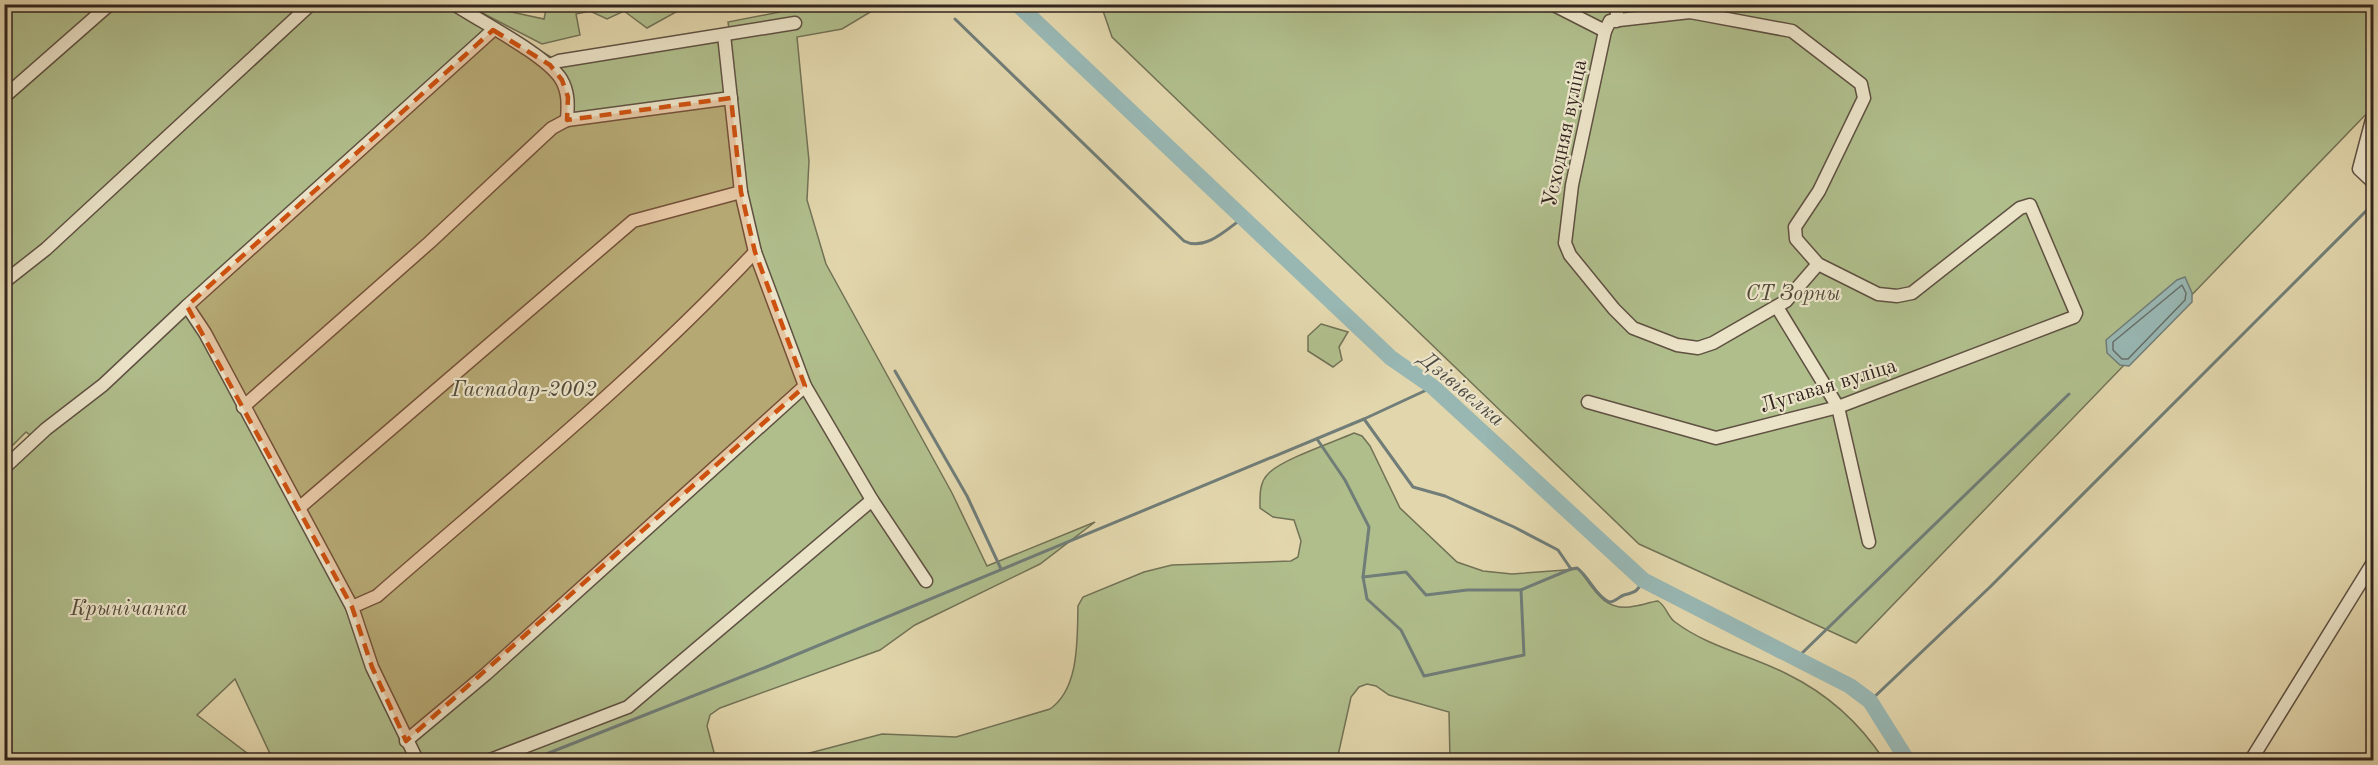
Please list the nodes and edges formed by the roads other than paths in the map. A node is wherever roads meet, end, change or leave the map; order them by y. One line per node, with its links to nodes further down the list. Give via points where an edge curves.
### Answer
1 (110, 4): 12 (street)
2 (311, 4): 20 (street, via 55,241)
3 (454, 4): 8 (street)
4 (1552, 4): 9 (street)
5 (1618, 4): 6 (street)
6 (1616, 21): 9 (street, via 1610,21); 19 (street, via 1690,12 1792,31 1861,84 1864,98 1819,191 1795,227 1796,239)
7 (795, 23): 10 (street)
8 (493, 30): 11 (street); 21 (street)
9 (1605, 31): 22 (street, Усходняя вуліца, via 1572,185 1565,243 1570,255 1634,328 1677,345 1698,348 1713,343)
10 (724, 35): 11 (street); 13 (street)
11 (550, 65): 15 (street, via 562,80 568,97)
12 (4, 97)
13 (731, 98): 15 (street); 17 (street)
14 (2373, 112): 16 (street, via 2359,169)
15 (567, 120): 26 (street, via 552,129)
16 (2373, 183)
17 (741, 192): 18 (street); 29 (street, via 633,221)
18 (755, 252): 23 (street); 33 (street, via 574,425 377,596)
19 (1818, 264): 22 (street); 25 (street, Лугавая вуліца, via 1878,294 1912,293 2020,208 2030,206 2076,308 2074,317)
20 (4, 282)
21 (187, 306): 26 (street); 27 (street, via 103,385)
22 (1777, 307): 25 (street)
23 (805, 386): 28 (street); 34 (street, via 486,675)
24 (1588, 402): 25 (street, Лугавая вуліца, via 1716,438)
25 (1838, 407): 30 (street)
26 (243, 408): 29 (street)
27 (4, 468)
28 (872, 500): 32 (street); 36 (street, via 628,707)
29 (299, 508): 33 (street)
30 (1869, 542)
31 (2373, 561): 37 (street)
32 (926, 581)
33 (352, 607): 34 (street, via 372,667)
34 (406, 741): 35 (street)
35 (417, 760)
36 (490, 760)
37 (2251, 760)

